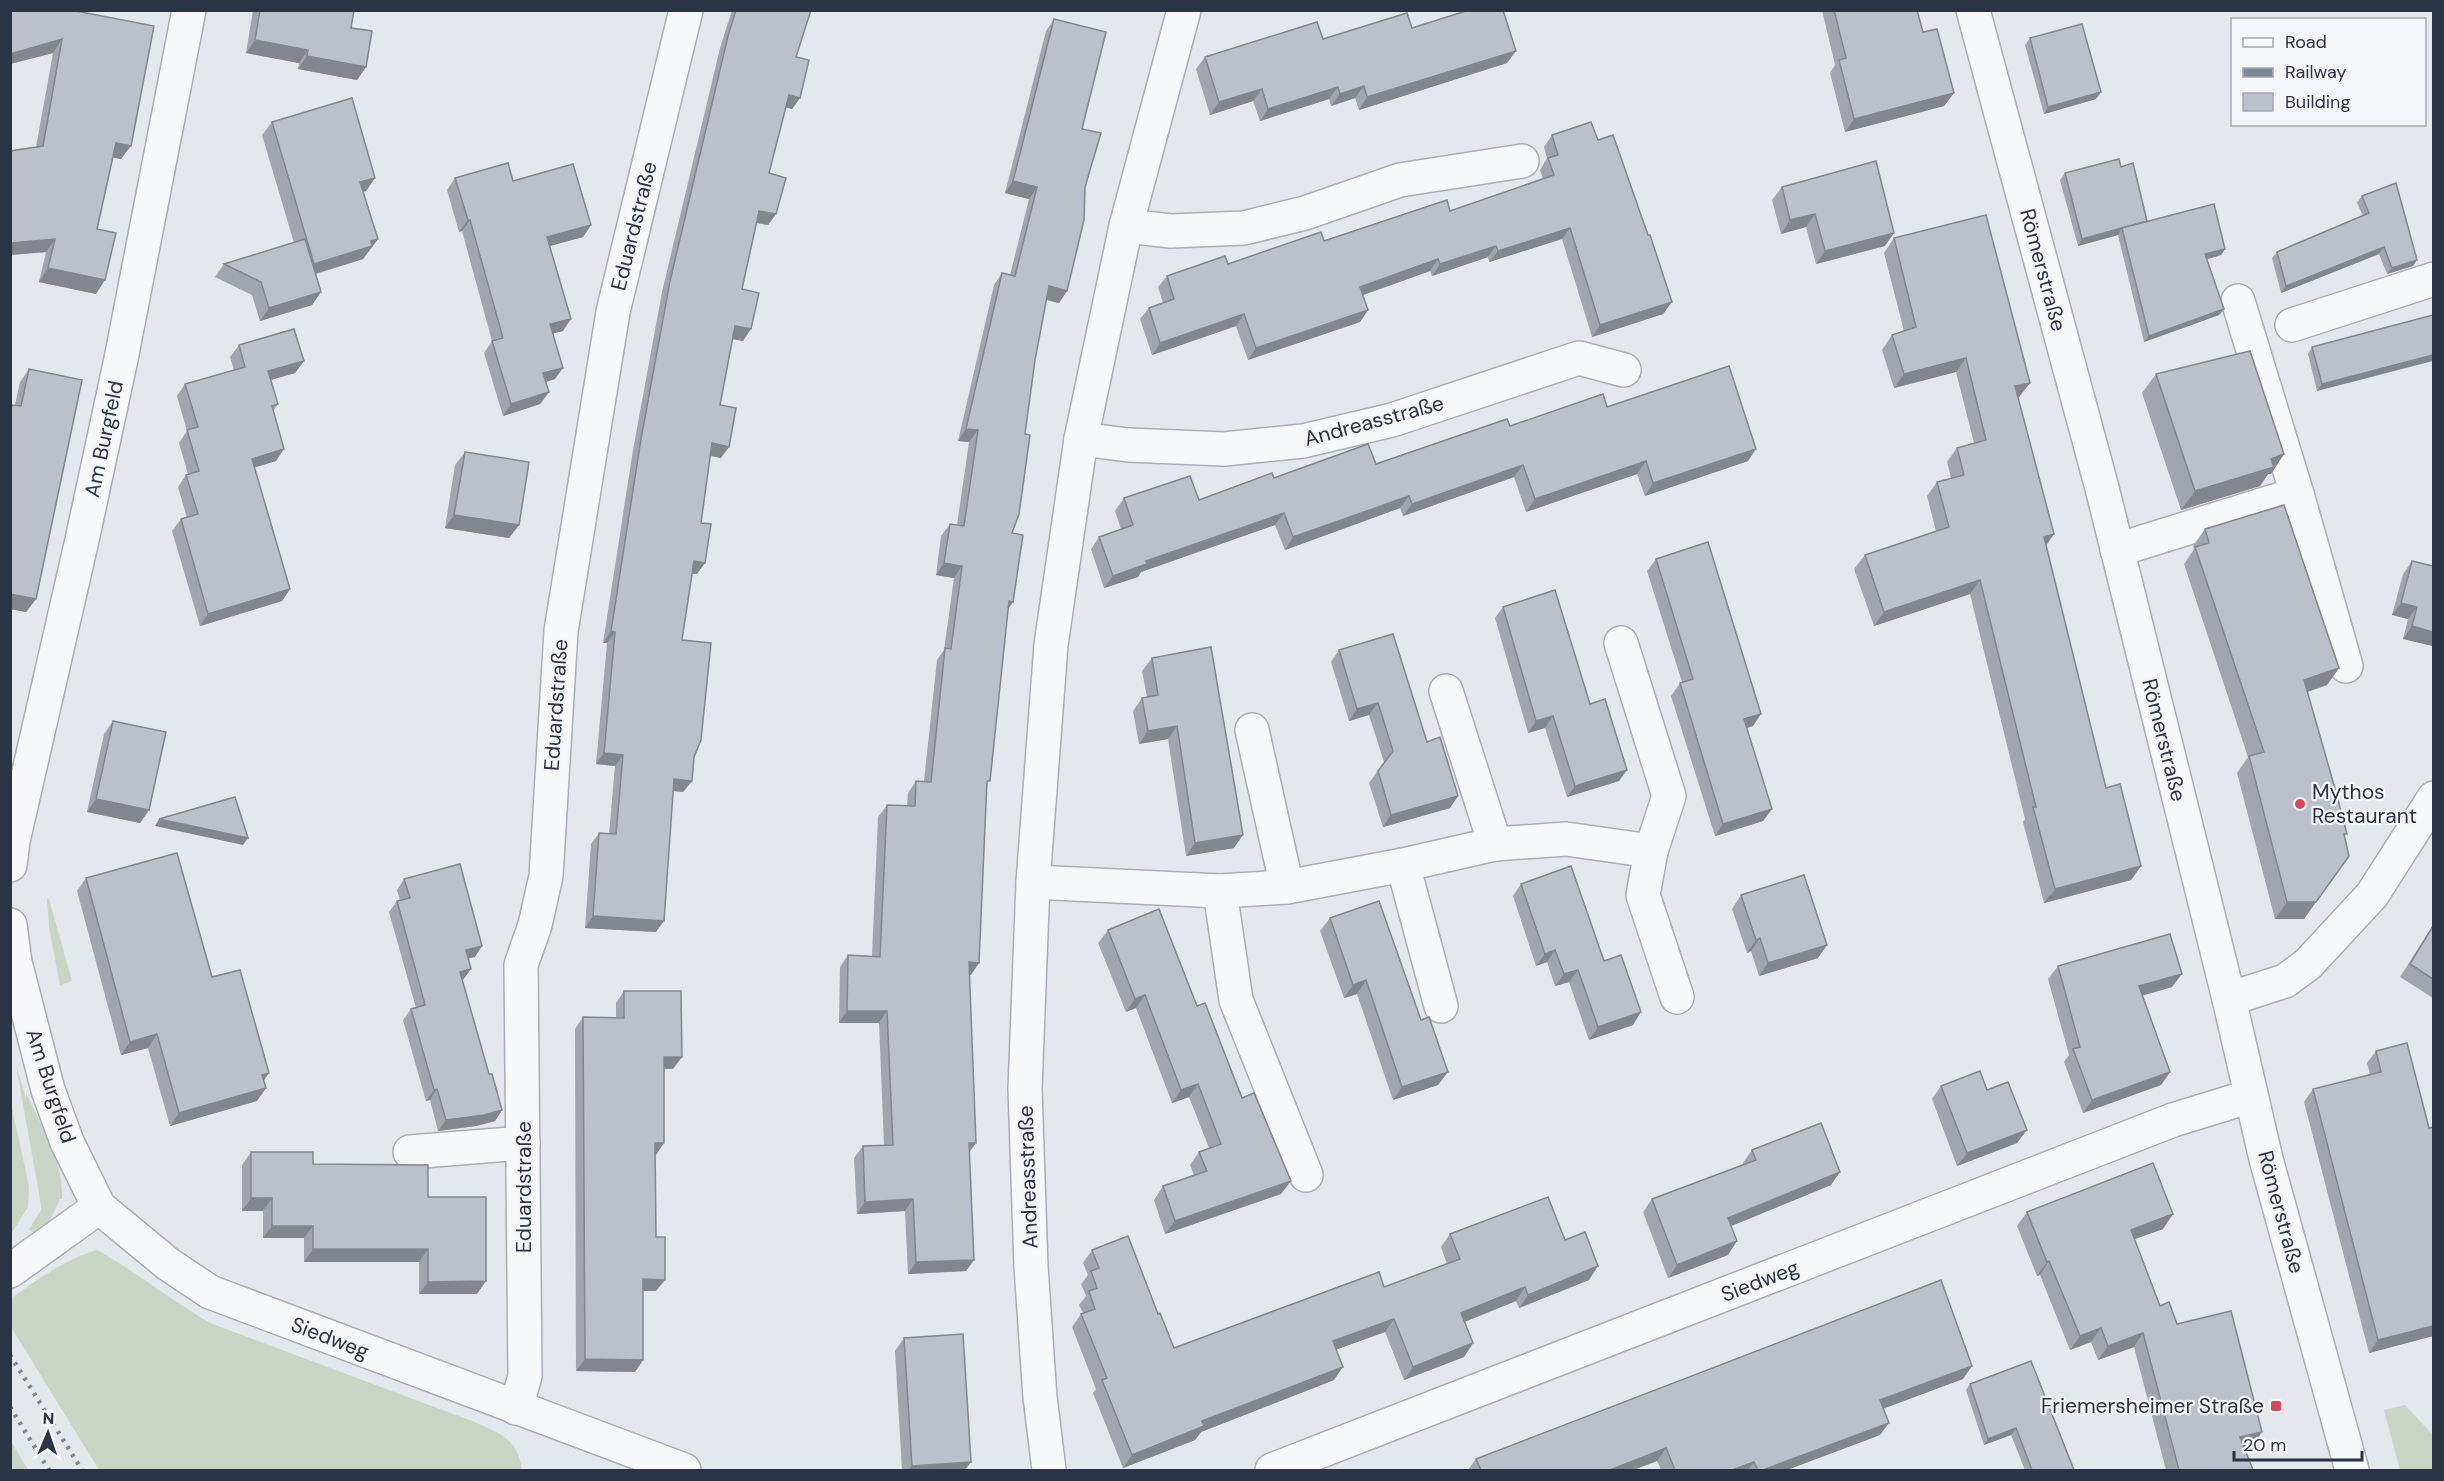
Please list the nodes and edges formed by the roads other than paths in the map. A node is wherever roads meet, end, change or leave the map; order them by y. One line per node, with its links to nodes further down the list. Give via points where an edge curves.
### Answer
1 (189, 10): 21 (street, Am Burgfeld, via 121,359)
2 (686, 10): 31 (street, Eduardstraße, via 613,312 561,631 546,876 521,965)
3 (1184, 10): 6 (street, Andreasstraße)
4 (1973, 10): 13 (street, Römerstraße)
5 (1522, 161): 6 (street, via 1400,180 1305,213 1244,228 1171,231)
6 (1126, 226): 11 (street, Andreasstraße)
7 (2433, 279): 9 (street)
8 (2238, 301): 12 (street)
9 (2292, 325)
10 (1624, 370): 11 (street, Andreasstraße, via 1580,358 1392,420 1303,441 1224,449)
11 (1082, 439): 23 (street, Andreasstraße, via 1051,645)
12 (2296, 494): 13 (street); 15 (street)
13 (2117, 550): 28 (street, Römerstraße)
14 (1621, 643): 20 (street, via 1669,796)
15 (2346, 666)
16 (1446, 691): 19 (street)
17 (1252, 730): 24 (street)
18 (2433, 798): 28 (street, via 2372,895 2308,964 2285,981)
19 (1495, 844): 20 (street, via 1566,839); 22 (street)
20 (1651, 851): 27 (street, via 1643,896)
21 (10, 865)
22 (1403, 865): 24 (street); 29 (street)
23 (1033, 882): 25 (street); 38 (street, Andreasstraße, via 1025,1089 1031,1267)
24 (1287, 887): 25 (street)
25 (1220, 891): 33 (street, via 1236,999)
26 (10, 925): 34 (street, Am Burgfeld, via 15,962 48,1090 67,1142)
27 (1677, 997)
28 (2229, 999): 30 (street, Römerstraße)
29 (1441, 1006)
30 (2251, 1096): 39 (street, Siedweg, via 2173,1120); 40 (street, Römerstraße)
31 (523, 1143): 32 (street); 36 (street, Eduardstraße, via 525,1376)
32 (410, 1152)
33 (1306, 1175)
34 (99, 1207): 35 (street); 36 (street, Siedweg, via 168,1264 210,1292)
35 (10, 1271)
36 (516, 1408): 37 (street, Siedweg)
37 (684, 1470)
38 (1049, 1470)
39 (1272, 1470)
40 (2352, 1470)

